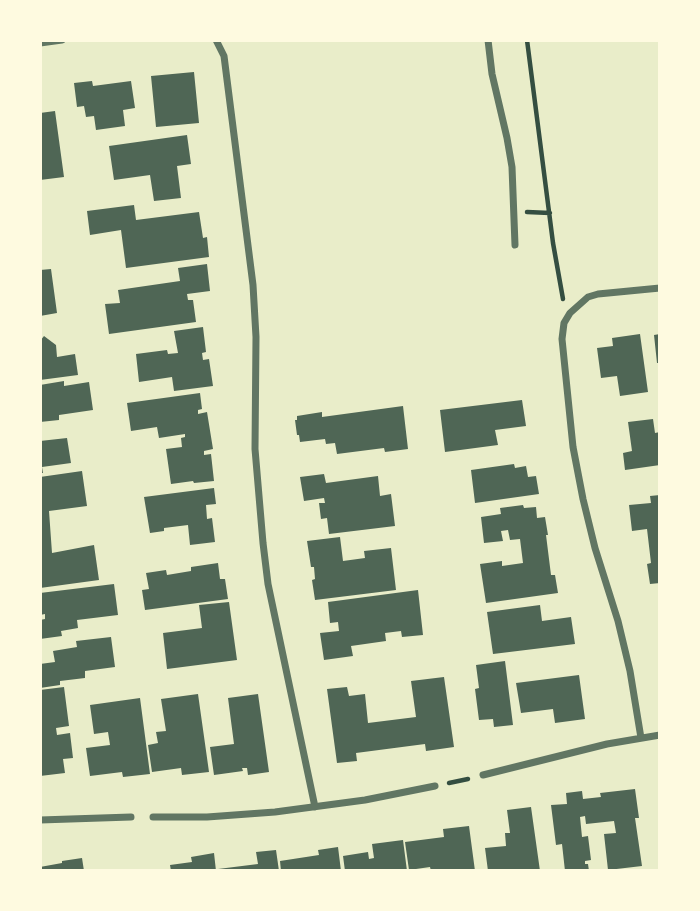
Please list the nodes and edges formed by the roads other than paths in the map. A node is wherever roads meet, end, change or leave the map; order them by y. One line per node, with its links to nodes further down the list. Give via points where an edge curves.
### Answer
1 (62, 40): 4 (street)
2 (216, 40): 11 (street, via 224,56 253,285 256,449 268,584)
3 (488, 40): 5 (street, via 512,167)
4 (40, 43)
5 (515, 245)
6 (660, 288): 8 (street, via 588,297 570,313 562,339 583,499 618,621)
7 (660, 735): 8 (street)
8 (641, 738): 9 (street)
9 (483, 775)
10 (435, 786): 11 (street)
11 (314, 807): 13 (street, via 243,815)
12 (131, 817): 14 (street)
13 (153, 817)
14 (40, 820)

